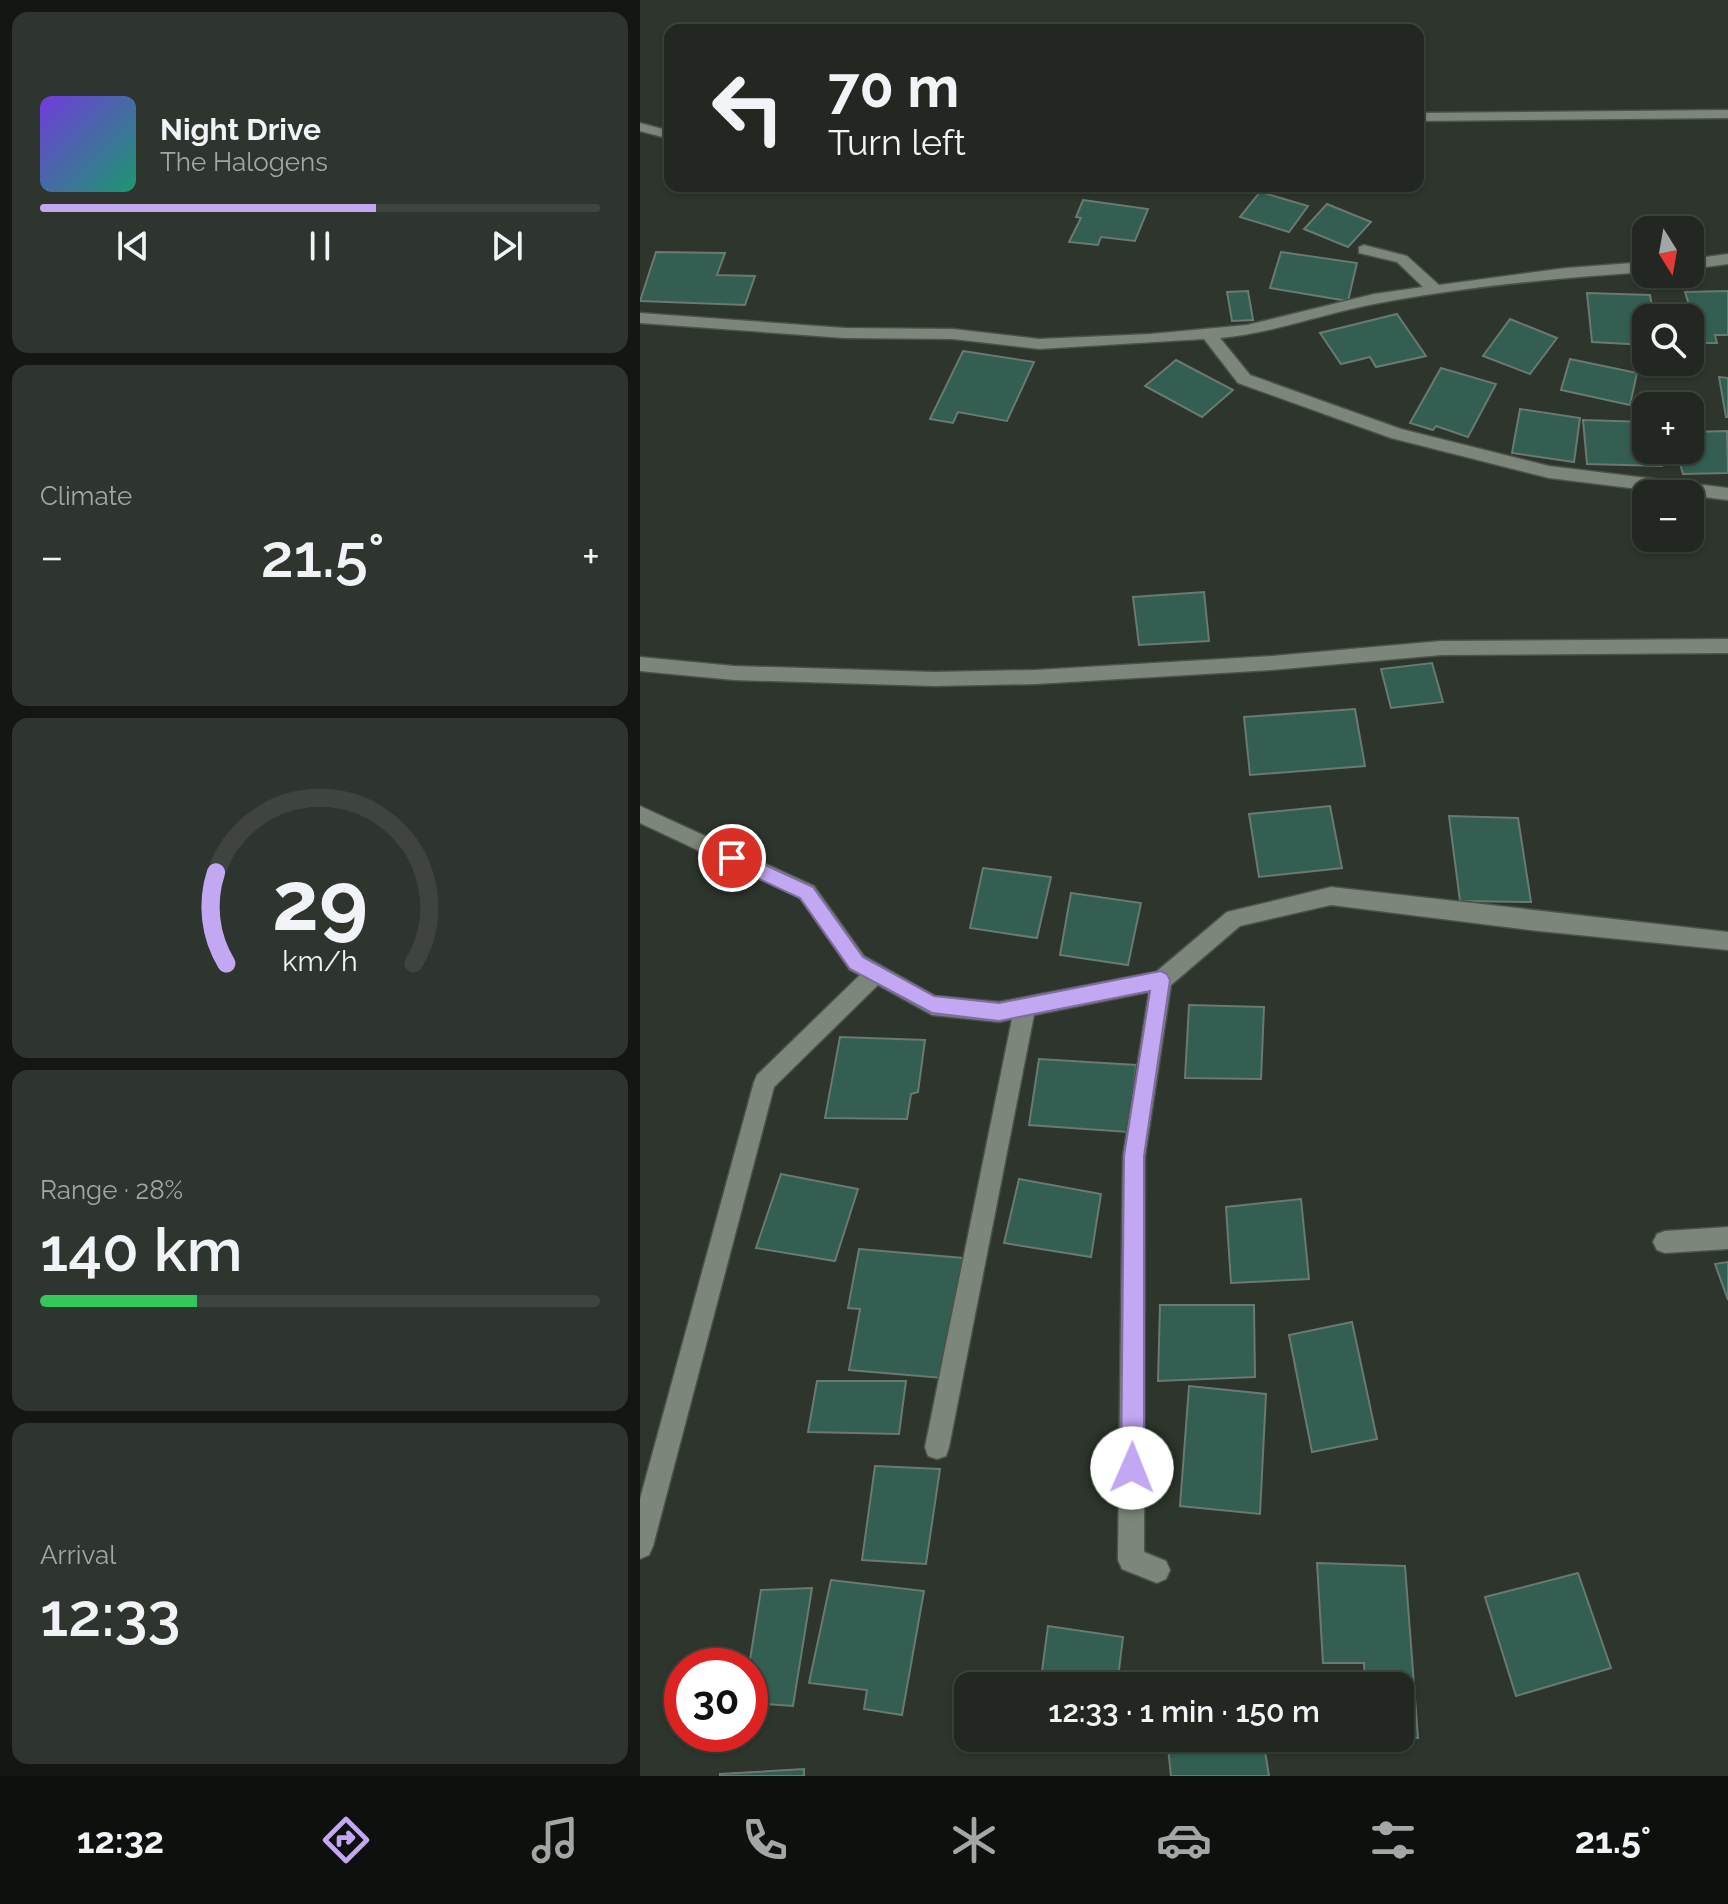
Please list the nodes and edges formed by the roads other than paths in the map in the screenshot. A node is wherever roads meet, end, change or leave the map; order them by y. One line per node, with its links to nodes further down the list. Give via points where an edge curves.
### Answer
1 (1728, 114): 2 (street)
2 (1424, 117)
3 (640, 127): 4 (street)
4 (664, 133)
5 (1364, 250): 9 (street, via 1402,259)
6 (1728, 259): 7 (street)
7 (1704, 262)
8 (1632, 268): 9 (street)
9 (1436, 291): 11 (street, via 1374,299 1247,330)
10 (640, 318): 11 (street, via 845,333 953,334 1039,344)
11 (1208, 333): 12 (street, via 1244,379 1397,434 1549,472)
12 (1728, 494)
13 (1728, 646): 14 (street, via 1441,648 1272,663 934,679 734,673)
14 (640, 664)
15 (640, 814): 17 (street, via 807,892 857,963)
16 (1728, 941): 18 (street, via 1331,896 1234,918)
17 (875, 974): 19 (street, via 932,1005 999,1012); 23 (street, via 765,1082)
18 (1161, 980): 19 (street); 24 (street, via 1134,1156 1131,1560)
19 (1025, 1007): 22 (street)
20 (1728, 1238): 21 (street)
21 (1665, 1242)
22 (937, 1447)
23 (640, 1546)
24 (1157, 1570)

